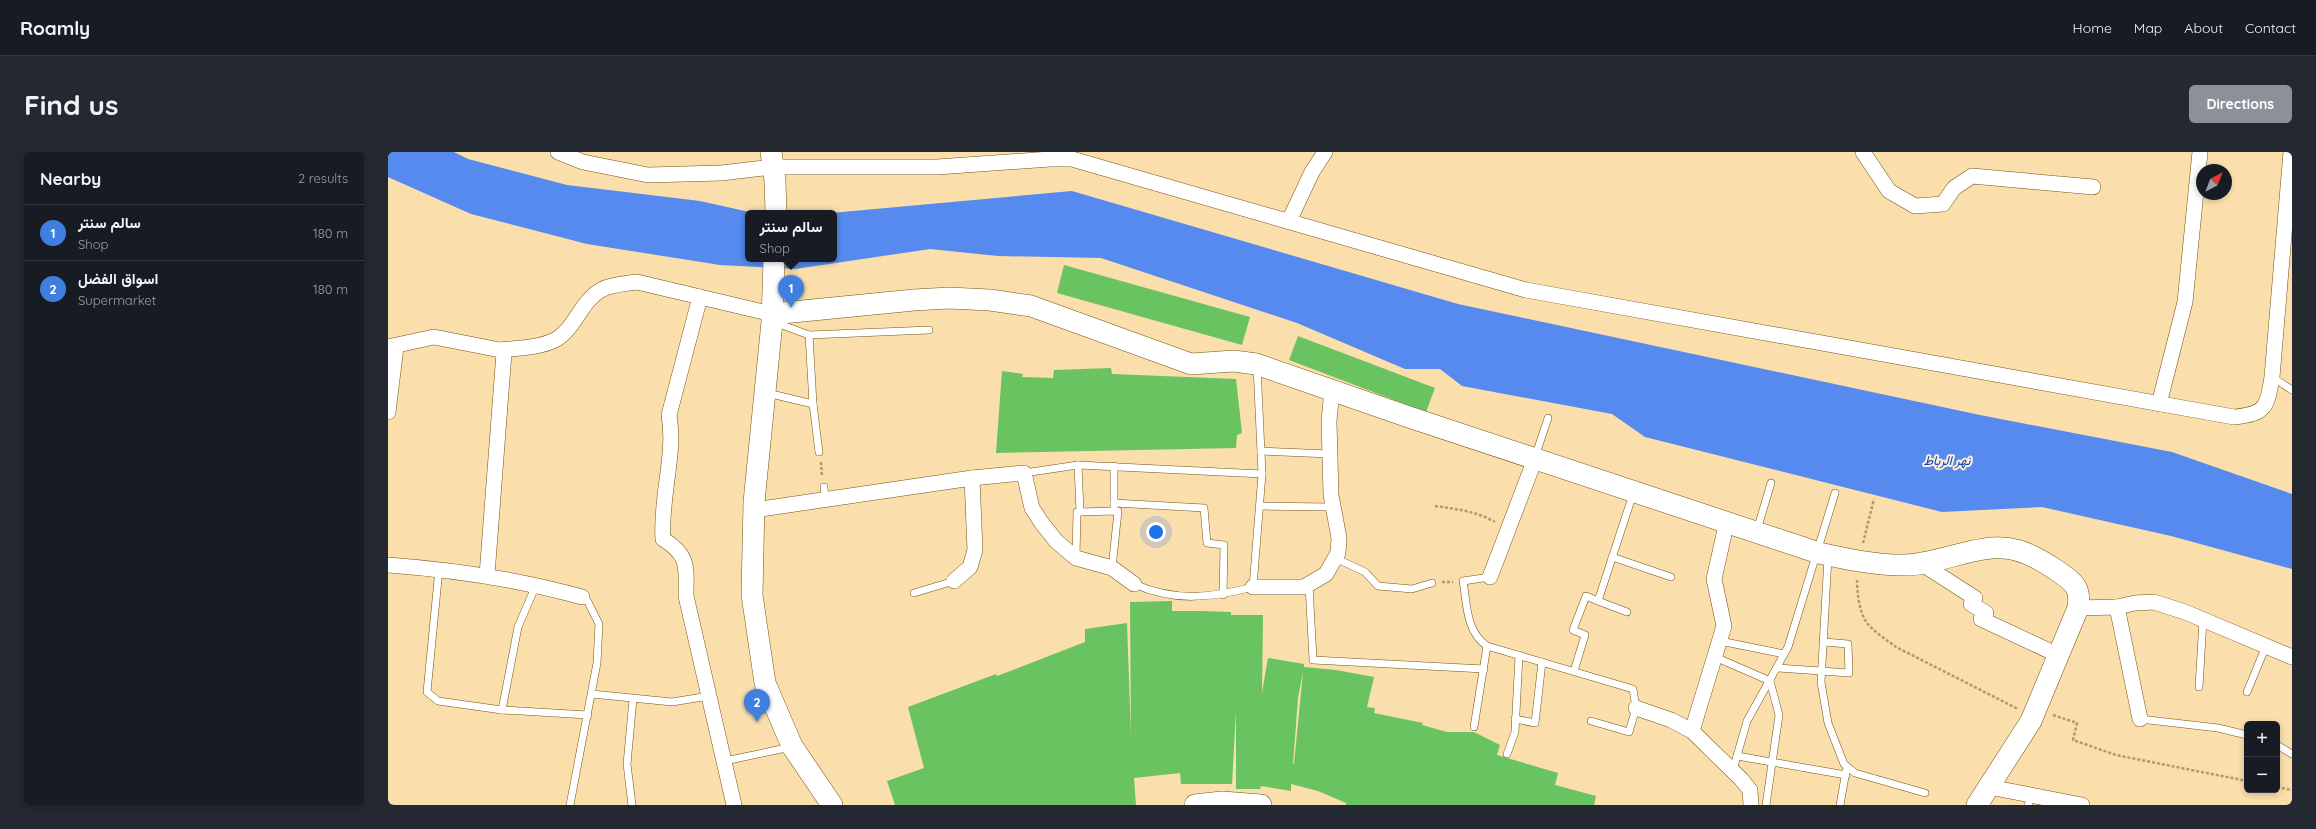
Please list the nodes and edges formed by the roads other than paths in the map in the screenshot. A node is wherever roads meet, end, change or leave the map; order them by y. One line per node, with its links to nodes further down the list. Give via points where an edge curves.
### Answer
1 (558, 152): 6 (street, via 583,162 648,175 721,173)
2 (1863, 152): 7 (street, via 1889,191 1915,206 1943,204 1954,188 1972,176)
3 (2200, 152): 23 (street, via 2185,302)
4 (2291, 152): 18 (street)
5 (1323, 153): 9 (street)
6 (773, 167): 8 (street); 9 (street, via 937,167 1072,159)
7 (2093, 187)
8 (776, 210)
9 (1289, 221): 23 (street, via 1526,290)
10 (774, 262): 12 (street)
11 (700, 297): 12 (street); 16 (street, via 637,282 614,285 600,290 569,328 556,339 525,348); 88 (street, via 669,415 672,432 662,516 663,539 678,548 686,563 686,596)
12 (772, 312): 14 (lane); 17 (street, via 921,299 990,300 1031,306 1191,364 1234,361); 21 (street)
13 (929, 330): 14 (lane)
14 (809, 335): 22 (lane)
15 (392, 347): 16 (street, via 434,337); 24 (street)
16 (500, 350): 53 (street, via 504,359)
17 (1256, 364): 19 (street); 26 (lane)
18 (2272, 377): 20 (lane); 23 (street, via 2266,406 2252,415 2234,417)
19 (1332, 390): 28 (street, via 1329,421); 29 (street)
20 (2292, 390)
21 (765, 392): 22 (lane); 41 (street)
22 (813, 404): 27 (lane)
23 (2159, 404)
24 (388, 412)
25 (1548, 418): 29 (lane)
26 (1261, 451): 28 (lane); 33 (lane)
27 (819, 452)
28 (1330, 454): 40 (street)
29 (1534, 459): 36 (street); 54 (street)
30 (1078, 465): 31 (lane); 32 (lane); 42 (lane)
31 (1114, 466): 33 (lane); 39 (lane)
32 (1024, 473): 34 (street); 47 (street, via 1032,508 1056,541)
33 (1262, 474): 38 (lane)
34 (972, 478): 41 (street, via 825,493); 56 (street, via 975,550 970,567)
35 (1771, 483): 44 (lane)
36 (1634, 491): 43 (street); 46 (lane)
37 (1835, 493): 45 (lane)
38 (1260, 506): 40 (lane); 61 (lane)
39 (1114, 507): 42 (lane); 51 (lane, via 1118,511); 63 (lane, via 1204,508 1207,543 1224,545)
40 (1334, 507): 48 (street, via 1339,538)
41 (754, 510): 99 (street, via 752,595 764,683)
42 (1080, 512): 47 (lane, via 1076,512)
43 (1726, 521): 44 (street); 70 (street, via 1714,579 1724,619)
44 (1757, 531): 45 (street)
45 (1822, 553): 49 (street, via 1858,561); 71 (lane); 74 (lane)
46 (1612, 557): 55 (lane); 65 (lane)
47 (1076, 558): 51 (street)
48 (1336, 558): 57 (lane, via 1365,572 1378,586 1412,589); 60 (street, via 1326,574)
49 (1922, 564): 67 (street, via 1993,549 2015,549 2042,560 2069,579 2078,588); 76 (street, via 1975,598 1971,604 1986,613 1981,619)
50 (388, 566): 52 (street)
51 (1112, 568): 59 (street)
52 (439, 569): 53 (street); 91 (lane, via 427,692 438,701)
53 (487, 575): 58 (street)
54 (1490, 576): 72 (lane, via 1463,581 1472,630 1478,640)
55 (1671, 577)
56 (954, 581): 62 (lane)
57 (1432, 583)
58 (536, 584): 64 (street); 91 (lane, via 518,627)
59 (1134, 584): 63 (lane, via 1160,594 1200,598)
60 (1309, 585): 61 (street); 81 (lane, via 1313,660)
61 (1253, 587): 63 (lane)
62 (914, 593)
63 (1223, 595)
64 (582, 597): 87 (lane, via 588,602 599,624)
65 (1598, 601): 68 (lane); 82 (lane, via 1586,596 1573,630 1585,635)
66 (2117, 607): 67 (street); 69 (street, via 2154,602); 94 (street)
67 (2078, 608): 76 (street)
68 (1627, 612)
69 (2203, 620): 73 (street); 85 (lane)
70 (1720, 641): 74 (lane); 77 (street)
71 (1824, 642): 83 (lane); 83 (lane, via 1848,644 1849,672)
72 (1487, 646): 75 (lane); 81 (lane)
73 (2266, 646): 78 (street); 86 (lane)
74 (1784, 654): 80 (lane)
75 (1519, 655): 79 (lane); 93 (lane)
76 (2058, 655): 108 (street, via 2034,712)
77 (1715, 657): 84 (lane); 97 (street)
78 (2292, 657)
79 (1542, 662): 82 (lane); 93 (lane, via 1535,723)
80 (1778, 668): 83 (lane); 84 (lane)
81 (1484, 669): 96 (lane)
82 (1574, 671): 90 (lane, via 1633,689)
83 (1822, 672): 106 (lane, via 1828,723)
84 (1770, 682): 104 (lane, via 1778,715); 105 (lane, via 1747,722)
85 (2199, 688)
86 (2247, 692)
87 (592, 694): 89 (lane); 92 (lane)
88 (709, 696): 89 (lane, via 672,702); 103 (street)
89 (633, 699): 112 (lane, via 627,764)
90 (1636, 708): 95 (lane, via 1629,732); 97 (street, via 1672,720)
91 (502, 710): 92 (lane)
92 (588, 715): 111 (lane)
93 (1515, 719): 101 (lane, via 1515,732)
94 (2140, 719): 98 (lane, via 2218,728)
95 (1591, 721)
96 (1474, 726)
97 (1692, 731): 105 (street)
98 (2244, 734)
99 (792, 746): 103 (lane); 114 (street)
100 (2280, 747): 102 (lane)
101 (1507, 754)
102 (2292, 754)
103 (725, 761): 113 (street)
104 (1771, 762): 105 (lane); 107 (lane); 118 (lane)
105 (1735, 763): 117 (street, via 1750,790)
106 (1844, 764): 107 (lane); 109 (lane, via 1855,773)
107 (1846, 775): 119 (lane)
108 (1989, 787): 110 (street); 120 (street)
109 (1925, 793)
110 (2030, 800): 121 (street)
111 (570, 805)
112 (632, 805)
113 (734, 805)
114 (832, 805)
115 (1195, 805): 116 (street, via 1222,802)
116 (1261, 805)
117 (1751, 805)
118 (1766, 805)
119 (1840, 805)
120 (1977, 805)
121 (2082, 805)

